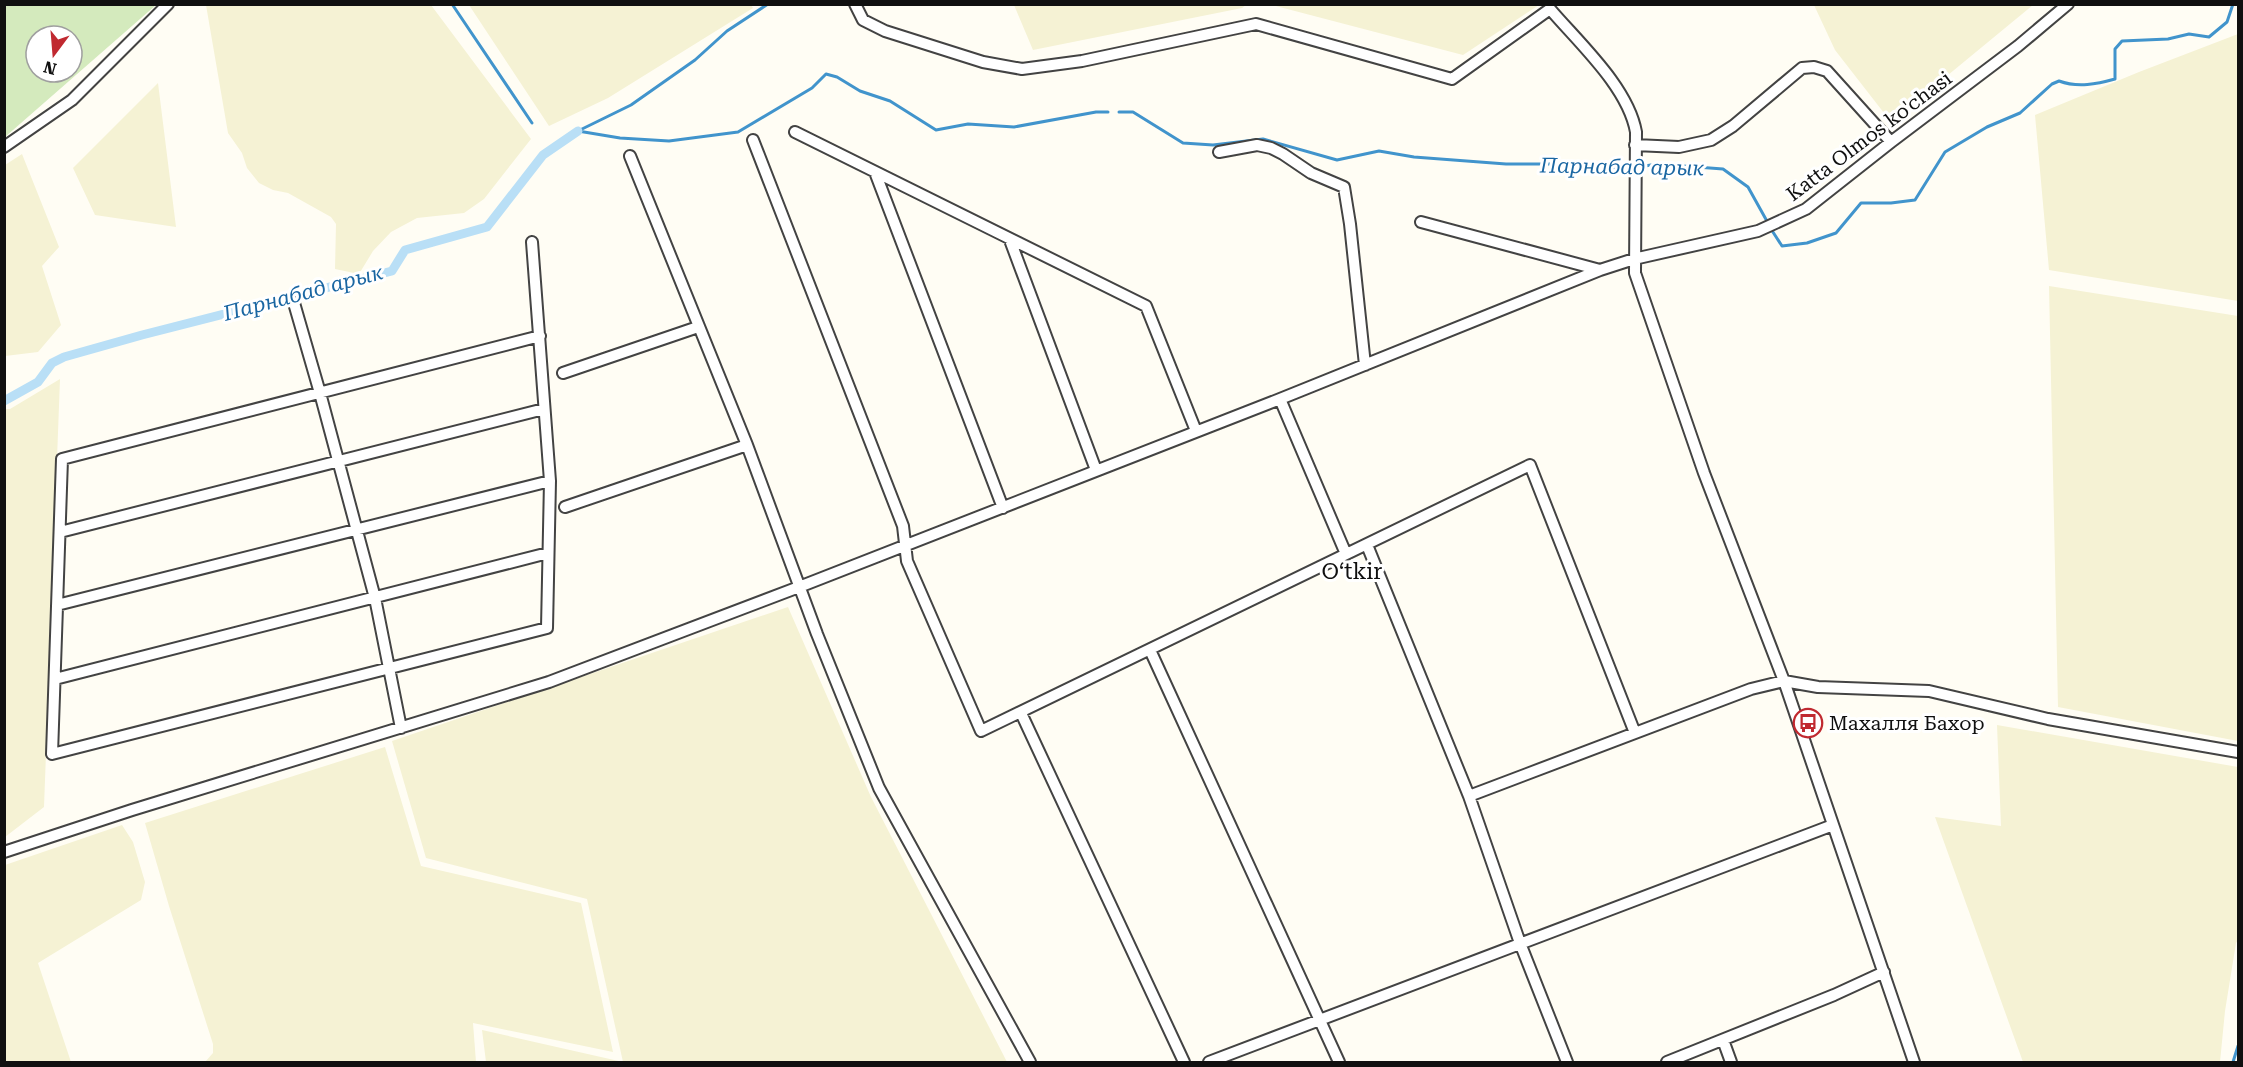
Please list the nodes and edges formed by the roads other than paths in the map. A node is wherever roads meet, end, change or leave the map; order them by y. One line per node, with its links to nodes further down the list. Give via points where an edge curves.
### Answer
1 (168, 4): 8 (street, via 72,100)
2 (855, 4): 7 (street, via 863,20 885,31 983,62 1022,69 1054,66 1256,24 1452,79 1550,9 1626,102 1635,124)
3 (2068, 4): 6 (street, Katta Olmos ko'chasi)
4 (795, 132): 11 (street)
5 (753, 140): 34 (street, via 903,526)
6 (1891, 142): 7 (street, via 1829,73 1814,67 1802,68 1733,126 1710,140 1679,147); 15 (street, Katta Olmos ko'chasi, via 1806,209 1780,223)
7 (1635, 145): 15 (street)
8 (4, 147)
9 (1219, 152): 20 (street, via 1257,145 1271,148 1311,173 1344,187)
10 (630, 156): 18 (street)
11 (875, 172): 13 (street); 31 (street)
12 (1420, 222): 16 (street)
13 (1010, 240): 25 (street, via 1146,306); 28 (street)
14 (532, 242): 19 (street)
15 (1634, 259): 16 (street, Katta Olmos ko'chasi); 44 (street, via 1635,273 1704,472)
16 (1600, 270): 20 (street, Katta Olmos ko'chasi)
17 (294, 303): 22 (street)
18 (698, 327): 21 (street); 26 (street)
19 (540, 336): 22 (street); 24 (street)
20 (1365, 364): 23 (street, Katta Olmos ko'chasi)
21 (563, 373)
22 (320, 393): 27 (street); 33 (street, via 62,459)
23 (1280, 399): 25 (street, Katta Olmos ko'chasi); 37 (street)
24 (544, 409): 27 (street); 29 (street)
25 (1196, 431): 28 (street, Katta Olmos ko'chasi)
26 (747, 445): 30 (street); 38 (street)
27 (338, 462): 32 (street); 33 (street)
28 (1096, 470): 31 (street, Katta Olmos ko'chasi)
29 (550, 481): 32 (street); 36 (street)
30 (565, 507)
31 (1003, 508): 34 (street, Katta Olmos ko'chasi)
32 (357, 530): 39 (street); 40 (street)
33 (60, 532): 40 (street)
34 (906, 545): 38 (street, Katta Olmos ko'chasi); 45 (street, via 907,561 981,731)
35 (1367, 545): 37 (street); 47 (street, via 1530,465); 49 (street)
36 (549, 553): 39 (street); 42 (street, via 547,627)
37 (1346, 554): 41 (street)
38 (799, 587): 46 (street, Katta Olmos ko'chasi, via 549,682); 56 (street, via 879,788)
39 (375, 598): 42 (street); 43 (street)
40 (57, 605): 43 (street)
41 (1150, 651): 45 (street); 54 (street)
42 (390, 668): 43 (street, via 52,754); 46 (street)
43 (55, 679)
44 (1784, 681): 47 (street, via 1751,689); 48 (street, via 1818,687 1929,691 2048,719); 50 (street)
45 (1021, 713): 57 (street)
46 (401, 728): 51 (street, Katta Olmos ko'chasi)
47 (1635, 733): 49 (street)
48 (2238, 752)
49 (1469, 796): 52 (street)
50 (1833, 825): 52 (street); 53 (street)
51 (4, 852)
52 (1520, 942): 54 (street); 60 (street)
53 (1884, 972): 55 (street); 63 (street)
54 (1319, 1020): 58 (street); 59 (street)
55 (1723, 1040): 61 (street); 62 (street)
56 (1030, 1062)
57 (1184, 1062)
58 (1209, 1062)
59 (1338, 1062)
60 (1567, 1062)
61 (1667, 1062)
62 (1731, 1062)
63 (1914, 1062)

